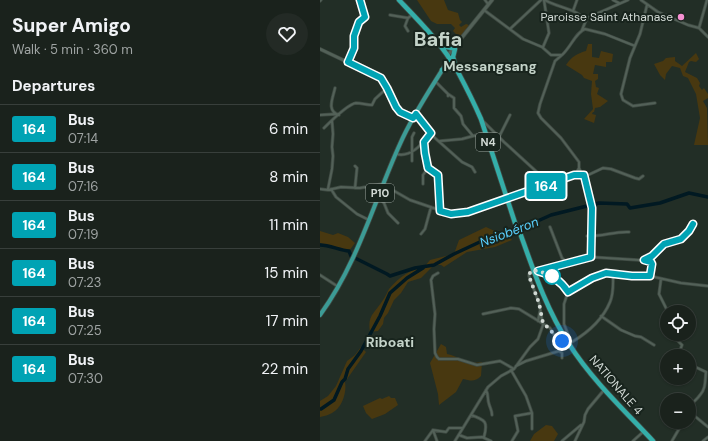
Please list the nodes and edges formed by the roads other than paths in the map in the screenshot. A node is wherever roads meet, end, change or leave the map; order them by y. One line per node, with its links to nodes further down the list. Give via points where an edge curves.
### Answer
1 (360, 0): 34 (street, via 365,17 359,22 354,36 354,48)
2 (399, 0): 18 (highway, NATIONALE 4 / N4)
3 (485, 0): 13 (street)
4 (492, 0): 13 (main road)
5 (541, 0): 21 (street)
6 (545, 0): 16 (street); 27 (street, via 549,33)
7 (577, 0): 16 (street)
8 (613, 0): 12 (street)
9 (628, 0): 12 (street)
10 (641, 0): 14 (street)
11 (707, 0): 20 (street)
12 (619, 3): 19 (street)
13 (488, 4): 15 (main road)
14 (647, 5): 20 (street); 26 (street)
15 (484, 10): 21 (street); 29 (main road)
16 (573, 10): 19 (street)
17 (390, 15): 18 (street)
18 (410, 16): 23 (street, via 405,26); 25 (highway, NATIONALE 4 / N4)
19 (585, 20): 22 (street)
20 (699, 28): 24 (street)
21 (510, 29): 27 (street, via 523,39)
22 (582, 30): 26 (street, via 589,30); 31 (street)
23 (408, 31)
24 (708, 37)
25 (439, 44): 29 (highway); 32 (highway, NATIONALE 4 / N4)
26 (635, 46): 40 (street, via 627,66 622,98 633,106)
27 (542, 47): 30 (street)
28 (320, 49): 34 (street)
29 (454, 49): 32 (main road); 36 (highway, via 453,57)
30 (551, 55): 31 (street); 33 (street)
31 (562, 55): 33 (street)
32 (448, 57): 35 (main road, P10); 36 (highway, NATIONALE 4 / N4)
33 (555, 61): 61 (street, via 538,113 576,158)
34 (348, 62): 39 (street, via 379,77)
35 (441, 71): 36 (highway, via 448,68); 37 (main road, P10)
36 (458, 71): 46 (highway, NATIONALE 4 / N4)
37 (434, 80): 45 (main road, P10); 52 (street, via 454,98 454,108)
38 (335, 88): 41 (street, via 331,107)
39 (387, 88): 43 (street, via 372,105 352,104); 45 (street, via 400,112)
40 (655, 104)
41 (336, 114): 42 (street); 43 (street)
42 (320, 115)
43 (339, 115): 47 (street)
44 (510, 115): 53 (street)
45 (414, 116): 50 (street); 57 (main road, P10)
46 (481, 119): 51 (highway, NATIONALE 4 / N4); 53 (street)
47 (332, 120): 48 (street); 73 (street, via 333,156)
48 (324, 128)
49 (414, 133): 56 (street)
50 (431, 133): 54 (street); 55 (street)
51 (485, 133): 52 (street); 76 (highway, NATIONALE 4 / N4)
52 (473, 136): 54 (street)
53 (499, 138): 67 (street)
54 (439, 141): 62 (street)
55 (424, 142): 56 (street); 60 (street)
56 (412, 152): 57 (street, via 404,156); 58 (street)
57 (395, 154): 68 (main road, P10)
58 (412, 161)
59 (355, 166): 70 (street)
60 (428, 168): 66 (street, via 423,175); 78 (street, via 438,175)
61 (579, 168): 63 (street); 64 (street)
62 (475, 172)
63 (574, 175): 64 (street); 67 (street)
64 (583, 175): 65 (street, via 607,168 635,178); 86 (street, via 591,204)
65 (643, 176)
66 (423, 184)
67 (550, 184): 76 (street)
68 (384, 185): 70 (street); 75 (main road, P10); 77 (street, via 406,198)
69 (336, 188): 70 (street); 72 (street); 74 (street)
70 (356, 188)
71 (320, 189): 73 (street)
72 (331, 189): 73 (street); 74 (street)
73 (328, 190)
74 (334, 192): 79 (street, via 336,197 357,214)
75 (378, 197): 79 (main road, P10); 80 (street)
76 (507, 198): 78 (street, via 463,213 451,214); 90 (highway, NATIONALE 4 / N4)
77 (431, 207): 78 (street); 84 (street, via 425,229)
78 (440, 211)
79 (369, 220): 97 (main road, P10)
80 (398, 223)
81 (693, 224): 88 (street, via 681,239 664,244)
82 (550, 227): 89 (street, via 562,258)
83 (629, 232): 86 (street)
84 (421, 234)
85 (587, 236): 86 (street)
86 (592, 236): 87 (street)
87 (591, 257): 88 (street); 89 (street)
88 (644, 260): 94 (street, via 652,264)
89 (568, 263): 90 (street)
90 (536, 271): 98 (street, via 560,281); 100 (street, via 529,276 538,297); 106 (highway, NATIONALE 4 / N4, via 549,308)
91 (438, 273): 111 (street, via 431,280 437,357 474,364 500,360)
92 (613, 274): 94 (street); 98 (street, via 606,273 592,278); 103 (street, via 610,302)
93 (320, 275): 97 (street)
94 (650, 276): 95 (street)
95 (662, 279): 96 (street); 99 (street, via 658,294)
96 (708, 286)
97 (339, 287): 102 (main road, P10)
98 (568, 292): 106 (street, via 563,307 564,324)
99 (664, 305)
100 (540, 310): 104 (street); 105 (street)
101 (483, 314): 104 (street, via 515,308)
102 (320, 315)
103 (601, 316): 106 (street, via 584,335); 107 (street, via 621,330)
104 (538, 321): 105 (street)
105 (543, 323): 108 (street, via 562,341 562,349); 111 (street, via 538,339)
106 (570, 344): 108 (street); 112 (highway, NATIONALE 4 / N4)
107 (654, 345)
108 (559, 351): 109 (street); 111 (street, via 526,361)
109 (562, 358)
110 (696, 367): 114 (street, via 706,372 705,388)
111 (513, 368): 113 (street); 115 (street)
112 (605, 389): 119 (street, via 588,409); 125 (highway, NATIONALE 4 / N4)
113 (486, 390): 116 (street); 117 (street)
114 (696, 399)
115 (532, 413): 122 (street); 133 (street, via 515,416 518,431)
116 (471, 415): 120 (street); 127 (street, via 481,418 486,425)
117 (492, 415)
118 (696, 417): 121 (street)
119 (584, 422): 134 (street); 135 (street)
120 (463, 428): 124 (street, via 448,428 446,432); 126 (street)
121 (708, 428)
122 (532, 429)
123 (680, 429): 138 (street)
124 (433, 430): 129 (street); 130 (street)
125 (644, 431): 136 (street); 137 (highway, NATIONALE 4 / N4)
126 (459, 435): 127 (street, via 467,438); 131 (street)
127 (484, 437): 132 (street)
128 (708, 437): 139 (street)
129 (425, 441)
130 (437, 441)
131 (455, 441)
132 (491, 441)
133 (512, 441)
134 (562, 441)
135 (575, 441)
136 (634, 441)
137 (653, 441)
138 (672, 441)
139 (703, 441)

